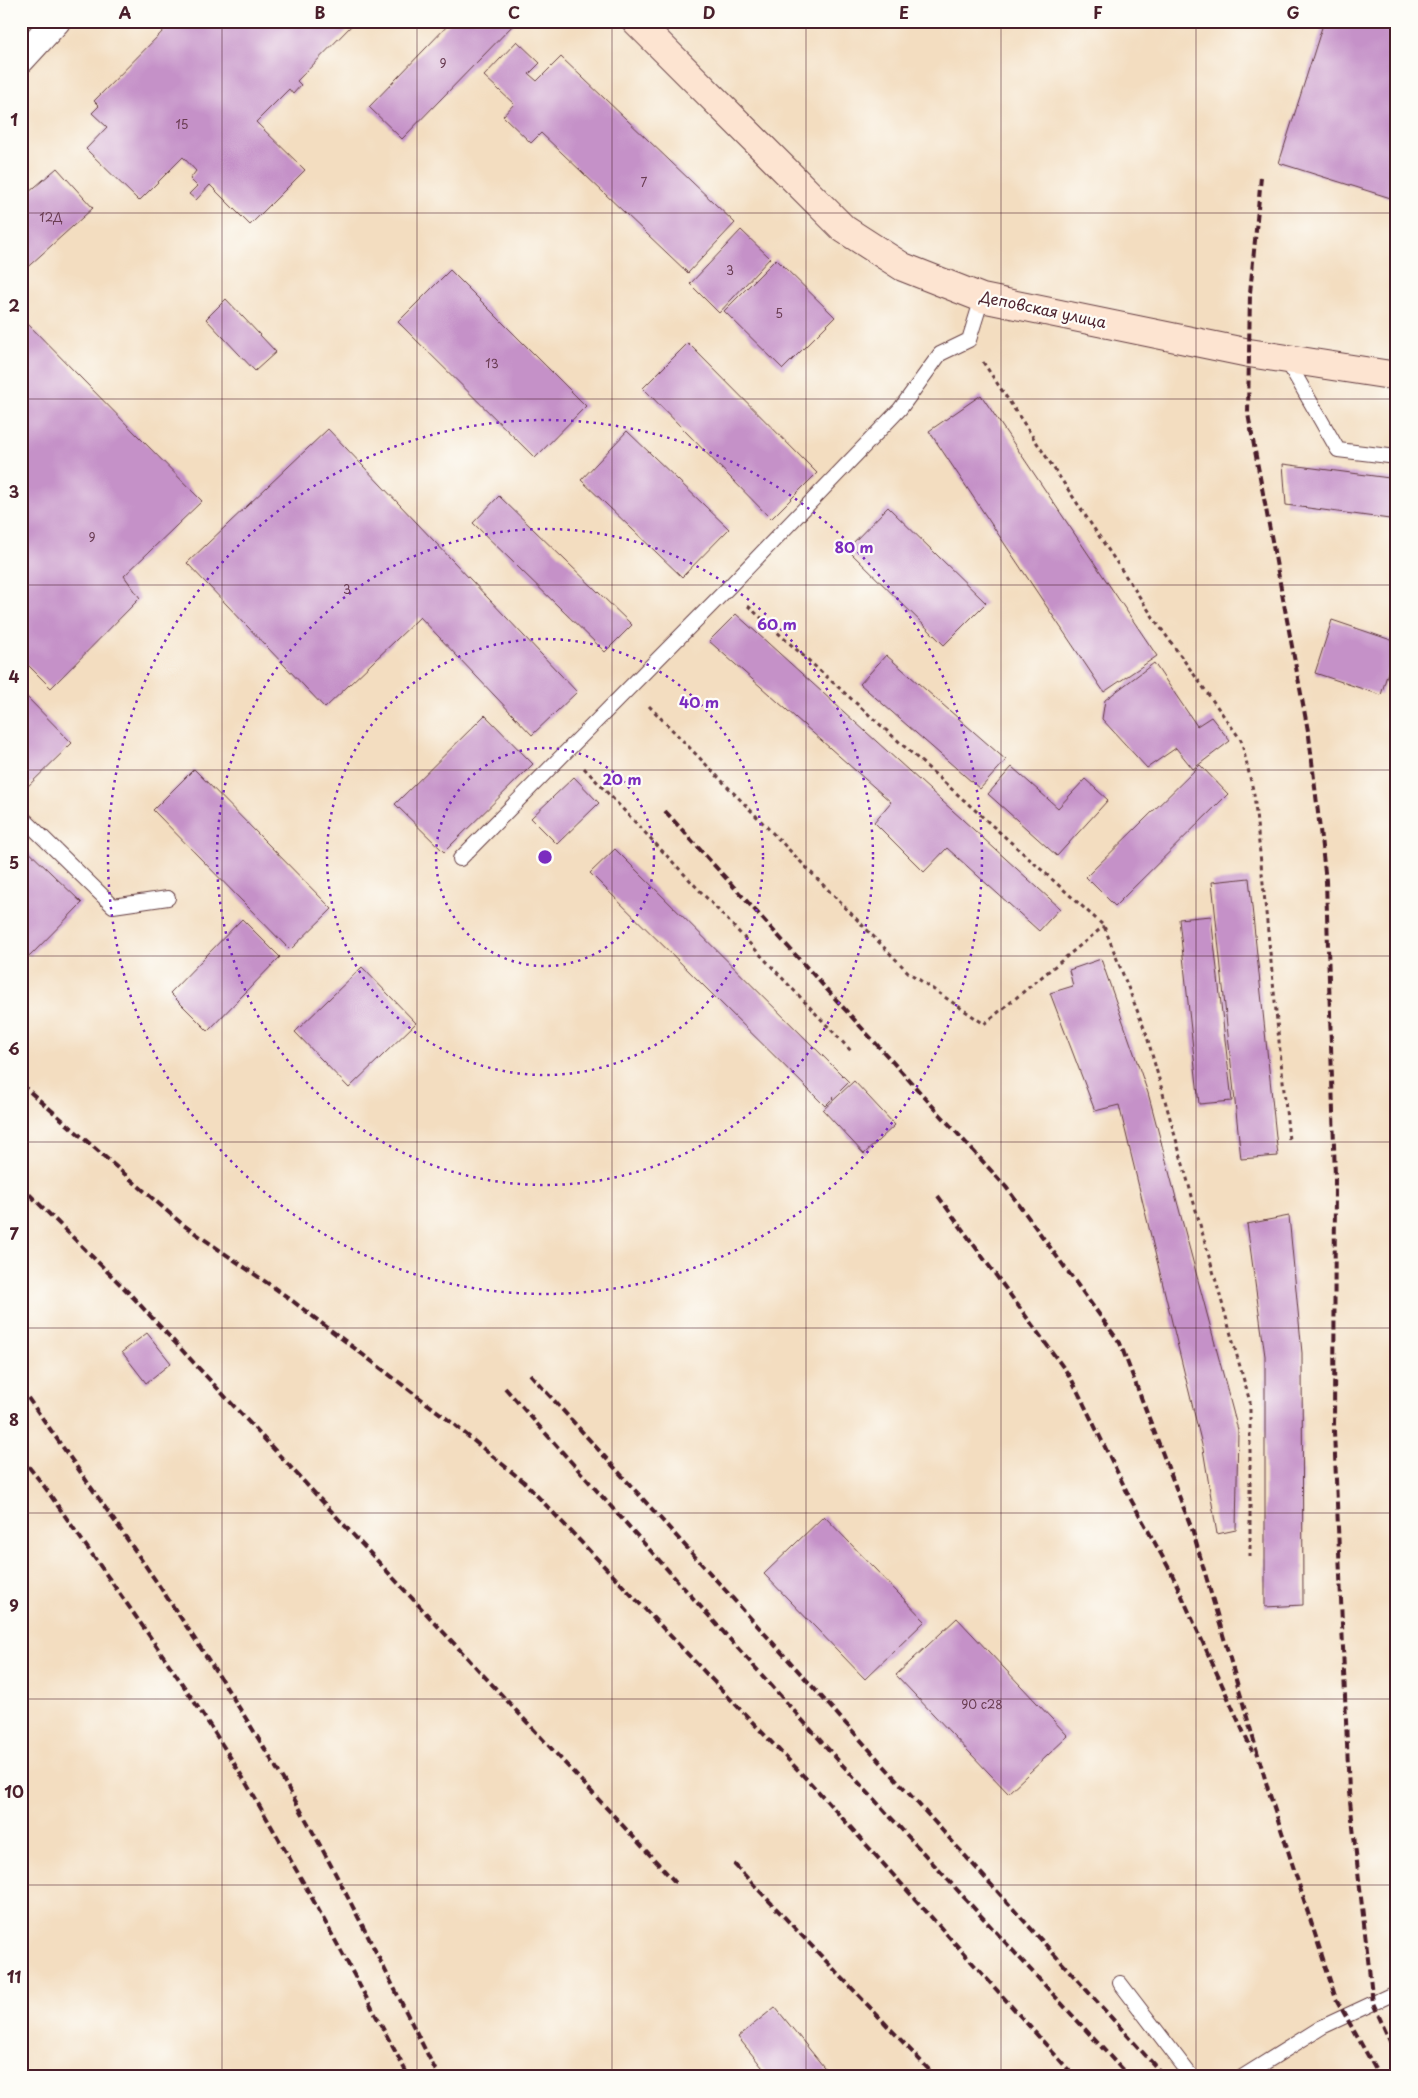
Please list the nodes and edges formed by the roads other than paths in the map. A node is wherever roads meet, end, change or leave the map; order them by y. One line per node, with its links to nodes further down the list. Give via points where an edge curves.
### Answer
1 (56, 21): 3 (street)
2 (636, 21): 4 (street, Деповская улица, via 844,229 903,267)
3 (21, 59)
4 (982, 298): 5 (street, Деповская улица); 9 (lane, via 969,340 940,354 900,409)
5 (1286, 359): 6 (street, Деповская улица); 7 (lane, via 1338,450)
6 (1397, 376)
7 (1397, 457)
8 (21, 816): 10 (lane, via 113,906)
9 (460, 859)
10 (168, 898)
11 (1120, 1983): 13 (lane)
12 (1397, 1992): 14 (lane, via 1322,2027)
13 (1192, 2077)
14 (1242, 2077)

